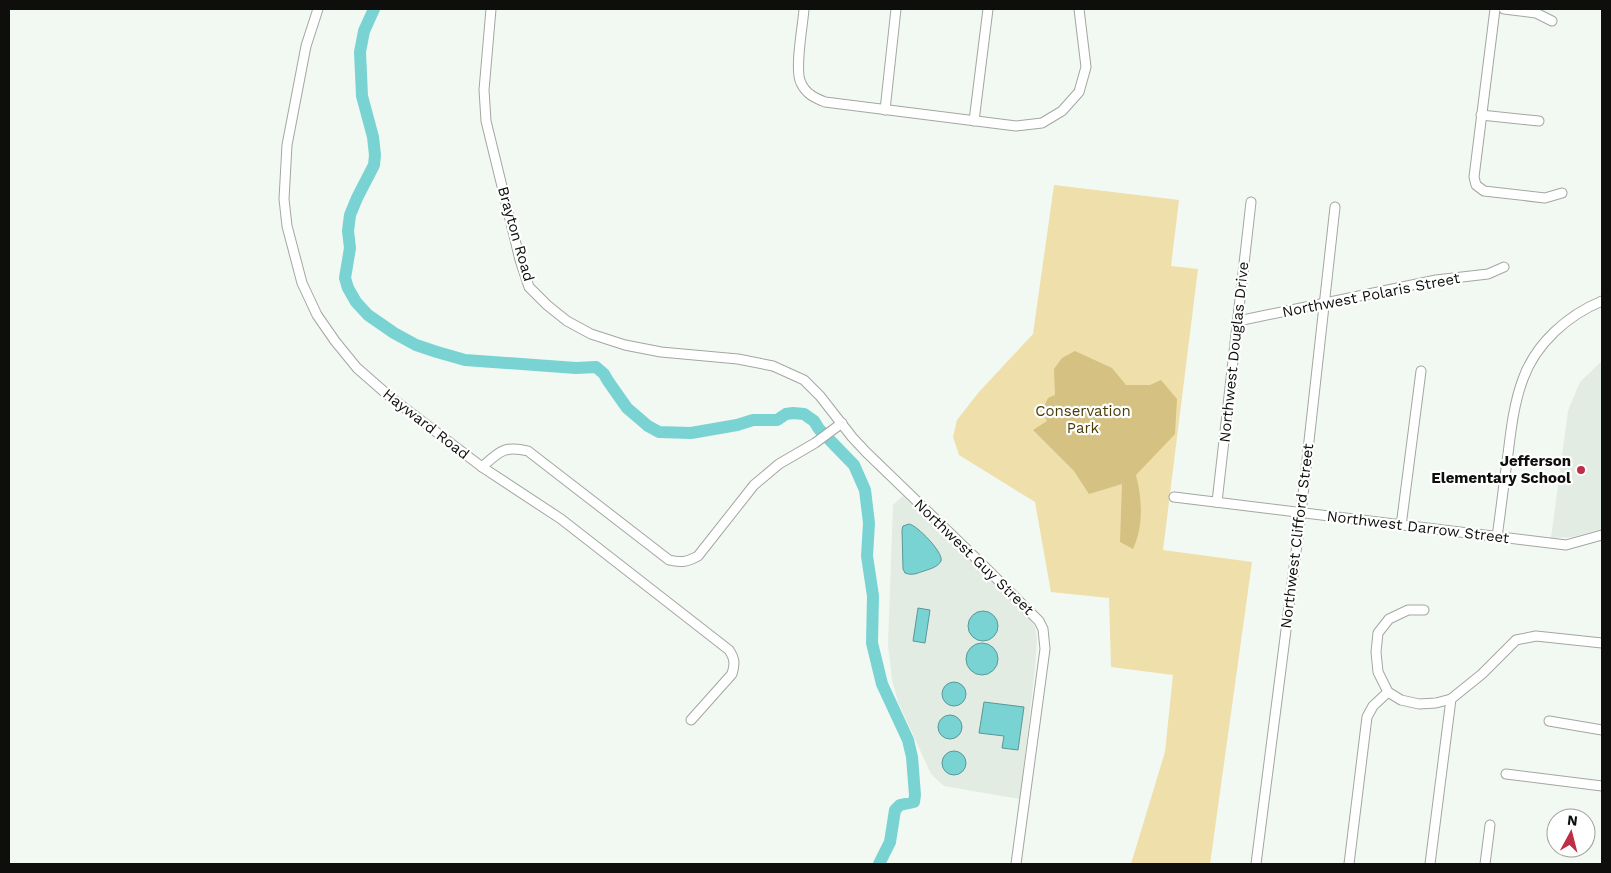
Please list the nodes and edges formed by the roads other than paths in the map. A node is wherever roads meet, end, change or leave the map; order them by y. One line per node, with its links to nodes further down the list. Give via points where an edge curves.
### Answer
1 (318, 9): 23 (street, Hayward Road, via 306,46 286,145 284,173 287,226 302,283 334,341 357,368)
2 (491, 9): 22 (street, Brayton Road, via 484,90 486,121 520,260 530,287 567,321 591,334 660,352 738,359 773,366 804,380 820,396)
3 (804, 9): 10 (street, via 798,69 800,83 810,95 825,102)
4 (896, 9): 10 (street)
5 (988, 9): 12 (street)
6 (1079, 9): 12 (street, via 1086,67 1079,92 1062,111 1042,123 1027,125)
7 (1495, 9): 11 (street)
8 (1504, 9): 9 (street, via 1536,13)
9 (1552, 21)
10 (885, 110): 12 (street)
11 (1482, 115): 13 (street); 14 (street, via 1474,177 1476,185 1484,191 1545,198)
12 (974, 121)
13 (1539, 121)
14 (1562, 193)
15 (1251, 202): 20 (street, Northwest Douglas Drive)
16 (1335, 206): 19 (street, Northwest Clifford Street)
17 (1504, 267): 19 (street, Northwest Polaris Street, via 1488,274 1436,280)
18 (1602, 301): 29 (street, via 1558,328 1537,351 1523,378 1514,410)
19 (1323, 303): 20 (street, Northwest Polaris Street); 26 (street, Northwest Clifford Street)
20 (1238, 321): 25 (street, Northwest Douglas Drive)
21 (1421, 371): 27 (street)
22 (838, 426): 23 (street, Hayward Road, via 779,464 754,485 698,556 679,563 669,560 528,451 502,450); 40 (street, Northwest Guy Street, via 1022,603 1043,629 1045,649)
23 (482, 467): 34 (street, via 561,519 729,650 735,665 732,674)
24 (1174, 497): 25 (street, Northwest Darrow Street)
25 (1217, 502): 26 (street, Northwest Darrow Street)
26 (1301, 513): 27 (street, Northwest Darrow Street); 41 (street, Northwest Clifford Street)
27 (1401, 526): 29 (street, Northwest Darrow Street)
28 (1602, 536): 29 (street, Northwest Darrow Street, via 1566,544)
29 (1497, 537)
30 (1424, 610): 32 (street, via 1408,610 1389,618 1378,633 1378,672)
31 (1602, 643): 33 (street, via 1536,636 1516,640)
32 (1388, 692): 33 (street, via 1401,700 1419,704 1436,704); 42 (street, via 1367,717)
33 (1451, 699): 43 (street)
34 (691, 720)
35 (1549, 721): 36 (street)
36 (1602, 730)
37 (1506, 774): 38 (street)
38 (1602, 786)
39 (1490, 825): 44 (street)
40 (1016, 864)
41 (1256, 864)
42 (1349, 864)
43 (1430, 864)
44 (1485, 864)

